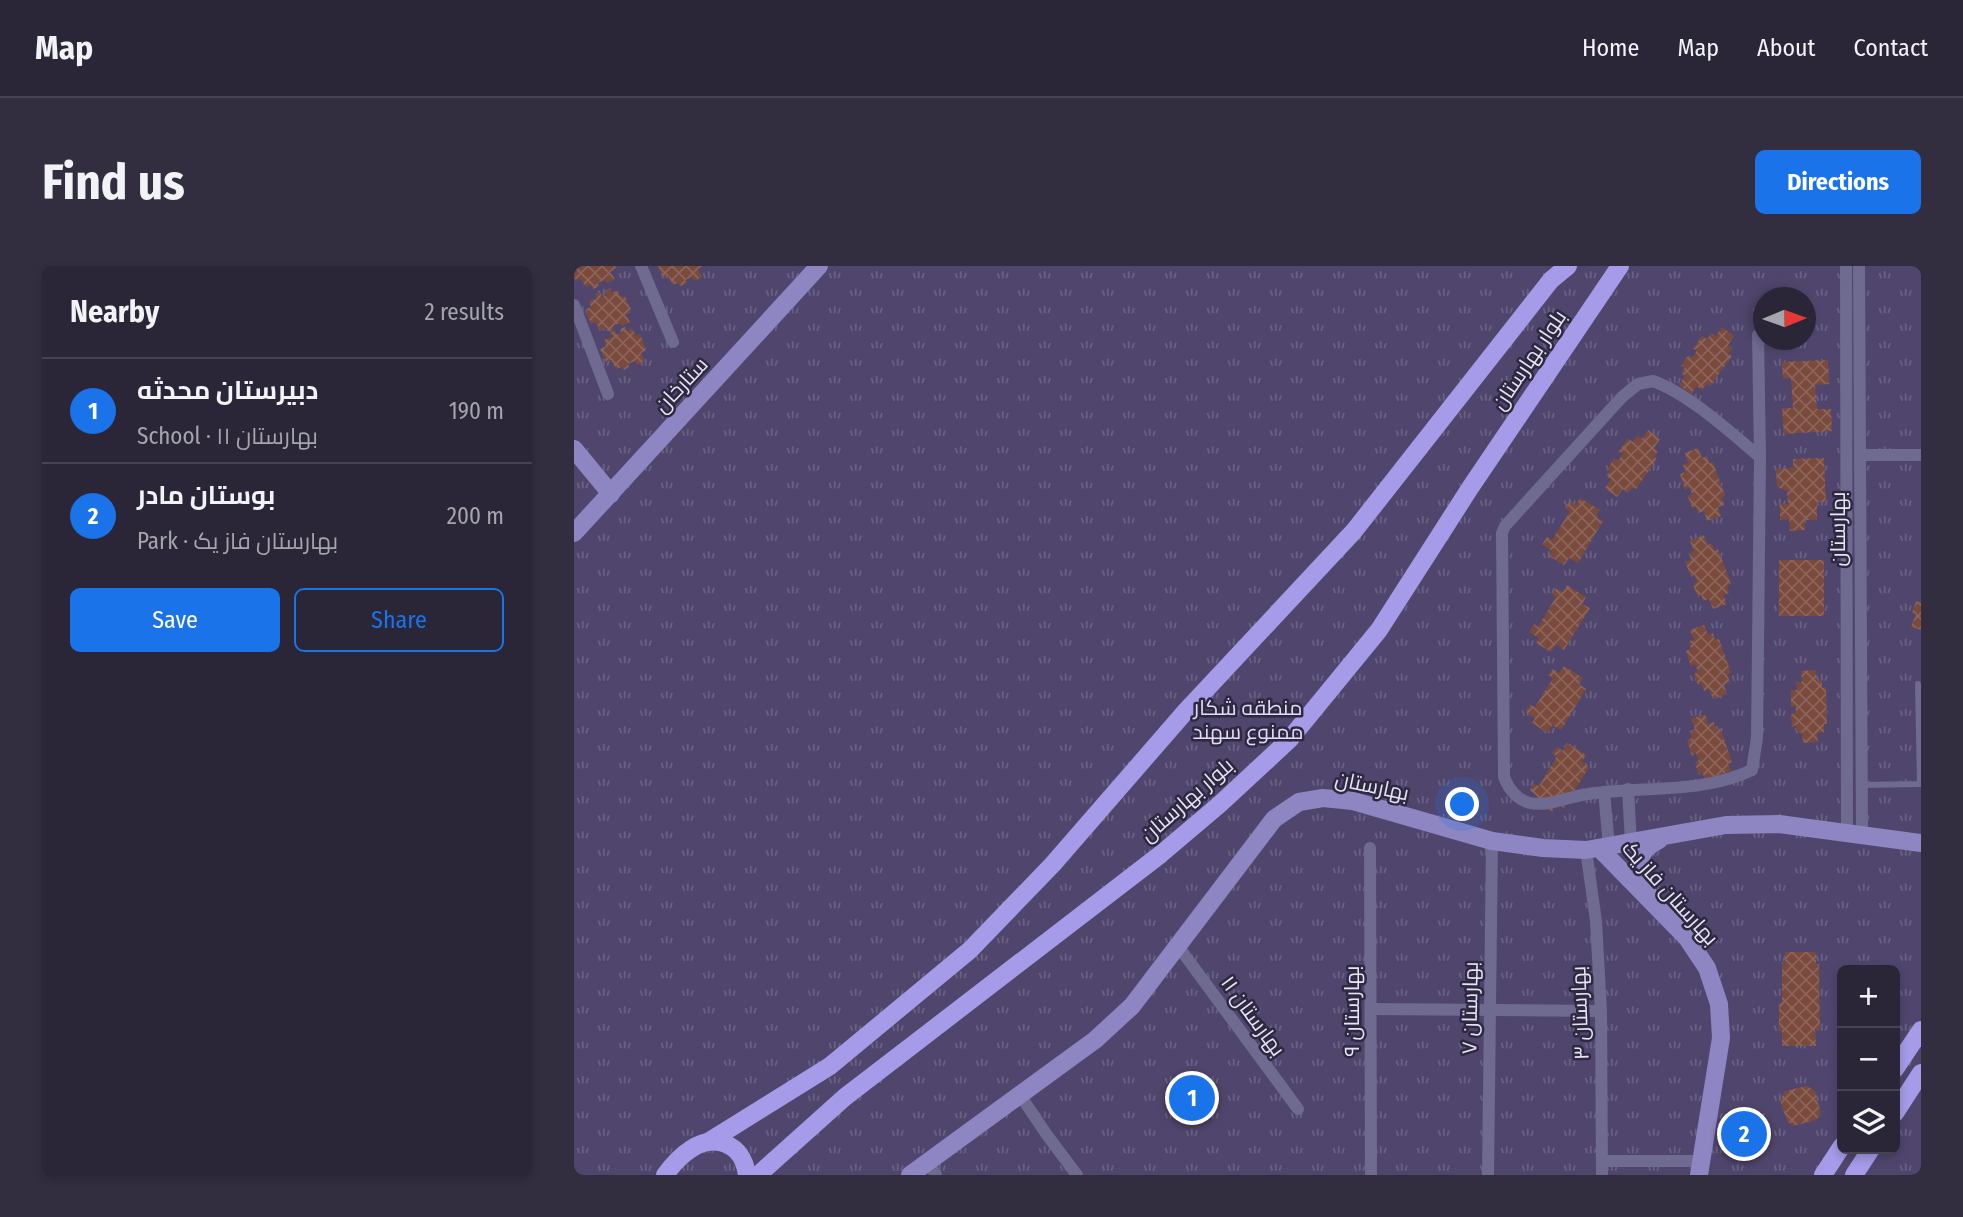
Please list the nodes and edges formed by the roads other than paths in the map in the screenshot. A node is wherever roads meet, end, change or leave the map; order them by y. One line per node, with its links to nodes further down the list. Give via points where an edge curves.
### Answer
1 (641, 266): 9 (street)
2 (820, 266): 16 (street, ستارخان)
3 (1568, 266): 7 (main road, بلوار بهارستان)
4 (1620, 266): 48 (main road, بلوار بهارستان, via 1379,629 1289,740 1161,854 845,1097)
5 (1846, 266): 22 (street, بهارستان)
6 (1858, 266): 13 (street, بهارستان)
7 (1555, 273): 40 (main road, بلوار بهارستان, via 1354,531 970,950 830,1066)
8 (574, 305): 11 (street)
9 (673, 342)
10 (1758, 350): 15 (street)
11 (608, 394)
12 (574, 449): 16 (street)
13 (1861, 455): 14 (street); 19 (street, بهارستان)
14 (1921, 455)
15 (1760, 457): 20 (street, via 1752,770 1737,778 1700,785); 21 (street, via 1666,386 1653,381 1638,384 1505,526 1501,542 1504,777 1520,798 1530,803)
16 (611, 494): 17 (street, ستارخان)
17 (574, 533)
18 (1918, 684): 19 (lane, via 1920,784)
19 (1862, 785): 22 (street, بهارستان)
20 (1628, 789): 21 (street); 25 (street)
21 (1604, 792): 28 (street, بهارستان ۳)
22 (1854, 833): 23 (street, بهارستان, via 1779,824 1726,825); 26 (street, بهارستان)
23 (1670, 835): 25 (street, بهارستان); 29 (street, via 1644,850 1640,858 1641,877)
24 (1492, 841): 28 (street, بهارستان, via 1543,848); 30 (street, بهارستان, via 1353,801 1323,798 1298,802 1274,819); 32 (street, بهارستان ۷)
25 (1631, 843): 28 (street, بهارستان)
26 (1921, 843)
27 (1370, 848): 31 (street, بهارستان ۹)
28 (1598, 848): 29 (street, بهارستان فاز یک); 33 (street, بهارستان ۳)
29 (1652, 902): 45 (street, بهارستان فاز یک, via 1707,968 1719,1004 1721,1038)
30 (1178, 946): 37 (street, بهارستان, via 1132,1006 1095,1040); 39 (street, بهارستان ۱۱)
31 (1371, 1009): 32 (street); 51 (street, بهارستان ۹)
32 (1489, 1010): 33 (street); 52 (street, بهارستان ۷)
33 (1601, 1010): 43 (street, بهارستان ۳)
34 (1921, 1030): 35 (main road)
35 (1900, 1062)
36 (1921, 1073): 38 (main road)
37 (1020, 1095): 44 (street, بهارستان); 50 (street)
38 (1900, 1105)
39 (1298, 1109)
40 (708, 1142): 46 (main road, بلوار بهارستان, via 689,1150); 47 (main road, via 731,1146 745,1164)
41 (1837, 1154): 54 (main road)
42 (1868, 1154): 55 (main road)
43 (1602, 1161): 45 (street); 53 (street, بهارستان ۳)
44 (932, 1168): 49 (street, بهارستان)
45 (1700, 1168)
46 (664, 1172)
47 (747, 1175)
48 (758, 1175)
49 (910, 1175)
50 (1077, 1175)
51 (1371, 1175)
52 (1488, 1175)
53 (1602, 1175)
54 (1823, 1175)
55 (1854, 1175)

